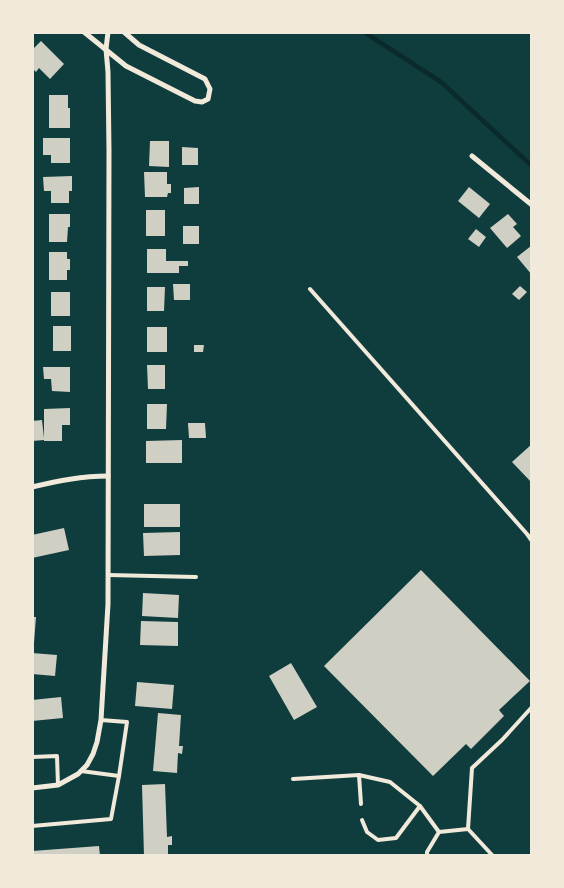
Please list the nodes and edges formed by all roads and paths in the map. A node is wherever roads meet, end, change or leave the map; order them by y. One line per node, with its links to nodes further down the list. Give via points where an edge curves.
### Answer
1 (84, 32): 4 (street)
2 (108, 32): 4 (street)
3 (124, 32): 4 (street, via 139,45 205,79 210,89 208,99 195,101 177,93 126,66)
4 (106, 50): 8 (street, via 109,151)
5 (472, 156): 6 (street)
6 (532, 205)
7 (310, 289): 10 (lane)
8 (108, 476): 9 (street, via 74,478); 11 (street)
9 (32, 487)
10 (532, 541)
11 (108, 575): 12 (lane); 14 (street)
12 (196, 577)
13 (532, 707): 26 (lane, via 472,768)
14 (101, 720): 16 (street, via 93,754); 18 (lane, via 127,722)
15 (32, 757): 20 (lane, via 57,756)
16 (81, 771): 18 (lane); 20 (street)
17 (360, 774): 19 (lane); 22 (lane); 23 (lane, via 390,782)
18 (119, 776): 25 (lane, via 111,819)
19 (292, 779)
20 (58, 785): 21 (street)
21 (32, 788)
22 (361, 804)
23 (420, 806): 24 (lane, via 396,838 378,840 367,832); 27 (lane)
24 (362, 820)
25 (32, 826)
26 (468, 829): 27 (lane); 29 (lane)
27 (439, 832): 28 (lane)
28 (427, 856)
29 (492, 856)

